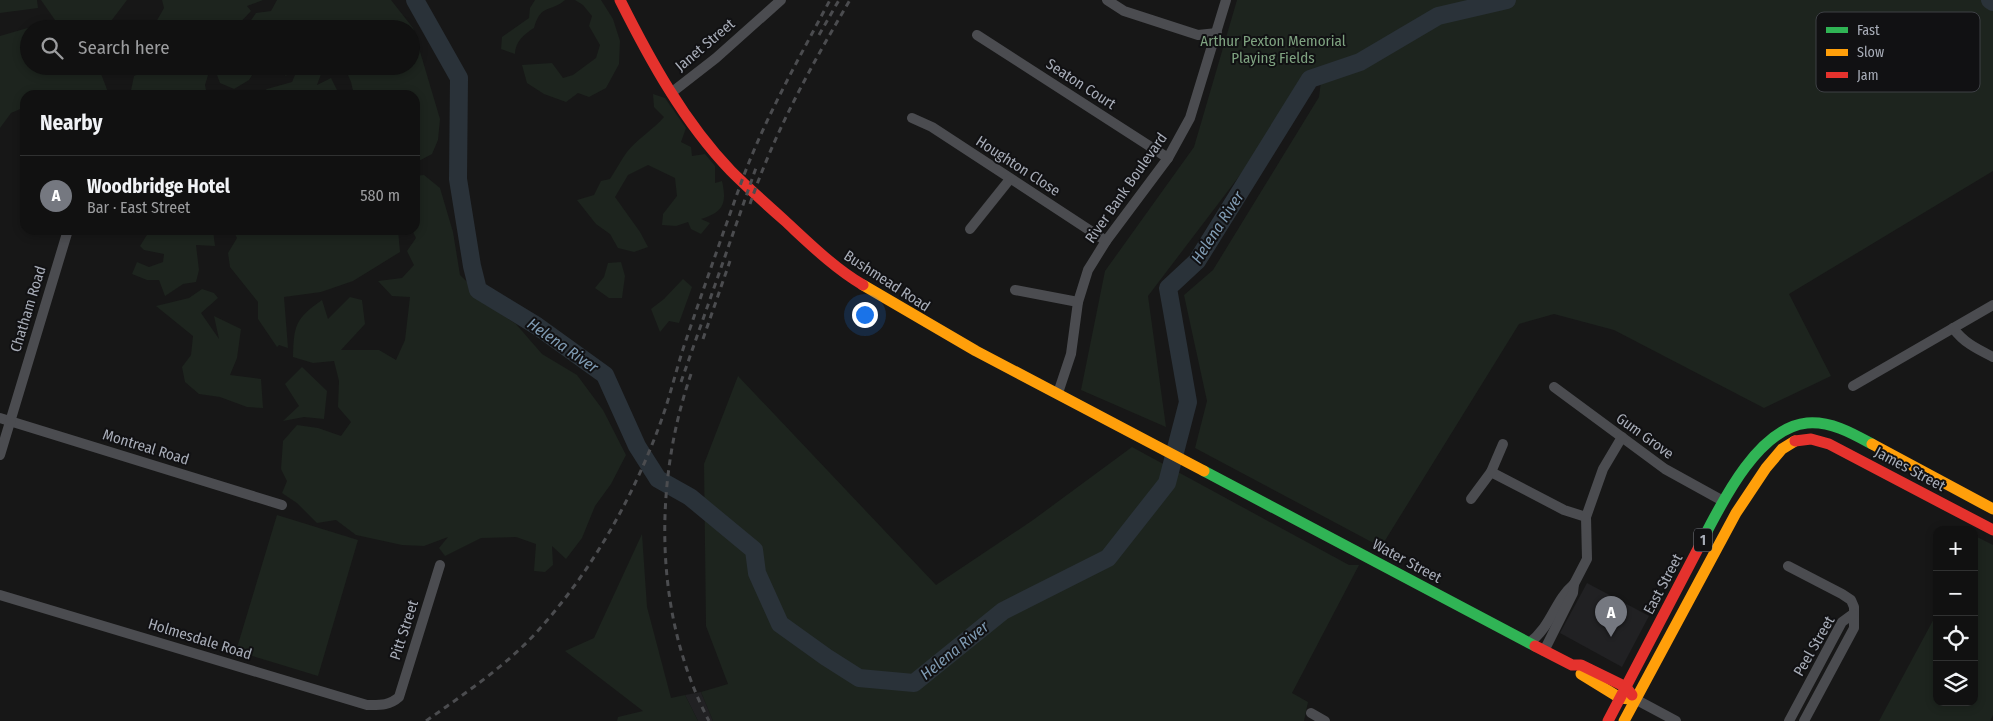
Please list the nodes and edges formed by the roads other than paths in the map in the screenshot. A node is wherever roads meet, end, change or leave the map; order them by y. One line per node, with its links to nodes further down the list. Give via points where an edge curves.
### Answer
1 (620, 0): 7 (main road, Bushmead Road)
2 (781, 0): 7 (street, Janet Street)
3 (1107, 0): 5 (street, via 1124,12 1198,35)
4 (1226, 0): 5 (street, River Bank Boulevard)
5 (1217, 33): 9 (street, River Bank Boulevard, via 1190,118)
6 (977, 35): 9 (street, Seaton Court)
7 (671, 93): 21 (main road, Bushmead Road, via 731,171 849,277 934,328)
8 (912, 118): 10 (street, Houghton Close, via 932,127)
9 (1168, 158): 13 (street, River Bank Boulevard)
10 (1010, 179): 11 (street); 13 (street, Houghton Close)
11 (970, 229)
12 (66, 235): 22 (street, Chatham Road)
13 (1106, 241): 15 (street, River Bank Boulevard, via 1088,270)
14 (1015, 290): 15 (street)
15 (1078, 302): 21 (street, River Bank Boulevard, via 1071,354)
16 (1993, 305): 17 (street)
17 (1953, 328): 18 (street, via 1969,345); 19 (street)
18 (1993, 358)
19 (1853, 386)
20 (1554, 387): 24 (street, Gum Grove)
21 (1058, 393): 29 (main road, Bushmead Road)
22 (5, 420): 27 (street, Chatham Road); 32 (street, Montreal Road)
23 (1823, 423): 31 (main road, East Street / 1, via 1791,426 1778,434 1742,474); 33 (main road, James Street / 1, via 1854,434)
24 (1622, 437): 31 (street, Gum Grove, via 1665,470); 34 (street, via 1603,469)
25 (1811, 439): 35 (main road, James Street / 1, via 1829,444); 46 (main road, East Street / 1, via 1789,444 1766,468 1736,513)
26 (1503, 444): 28 (street)
27 (0, 455)
28 (1491, 472): 30 (street); 34 (street, via 1564,510)
29 (1228, 483): 41 (main road, Water Street)
30 (1471, 499)
31 (1724, 501): 44 (main road, East Street / 1)
32 (282, 505)
33 (1993, 509)
34 (1586, 517): 38 (street, via 1587,559)
35 (1993, 530)
36 (440, 565): 47 (street, Pitt Street, via 398,697)
37 (1788, 566): 40 (street, via 1851,600)
38 (1574, 584): 41 (street, via 1566,591 1542,632); 42 (street, via 1573,593)
39 (0, 595): 47 (street, Holmesdale Road, via 367,705)
40 (1853, 614): 53 (street, Peel Street, via 1842,622); 54 (street, Peel Street, via 1854,628)
41 (1528, 643): 42 (main road, Water Street)
42 (1544, 651): 43 (main road, Water Street)
43 (1572, 664): 44 (main road, Water Street); 45 (main road, Water Street, via 1577,672)
44 (1626, 686): 45 (main road, East Street / 1); 46 (main road)
45 (1620, 698): 46 (main road, Water Street); 50 (main road, East Street / 1)
46 (1635, 699): 51 (main road, East Street / 1); 52 (street)
47 (392, 702)
48 (1310, 713): 49 (street)
49 (1326, 721)
50 (1608, 721)
51 (1624, 721)
52 (1676, 721)
53 (1789, 721)
54 (1804, 721)

